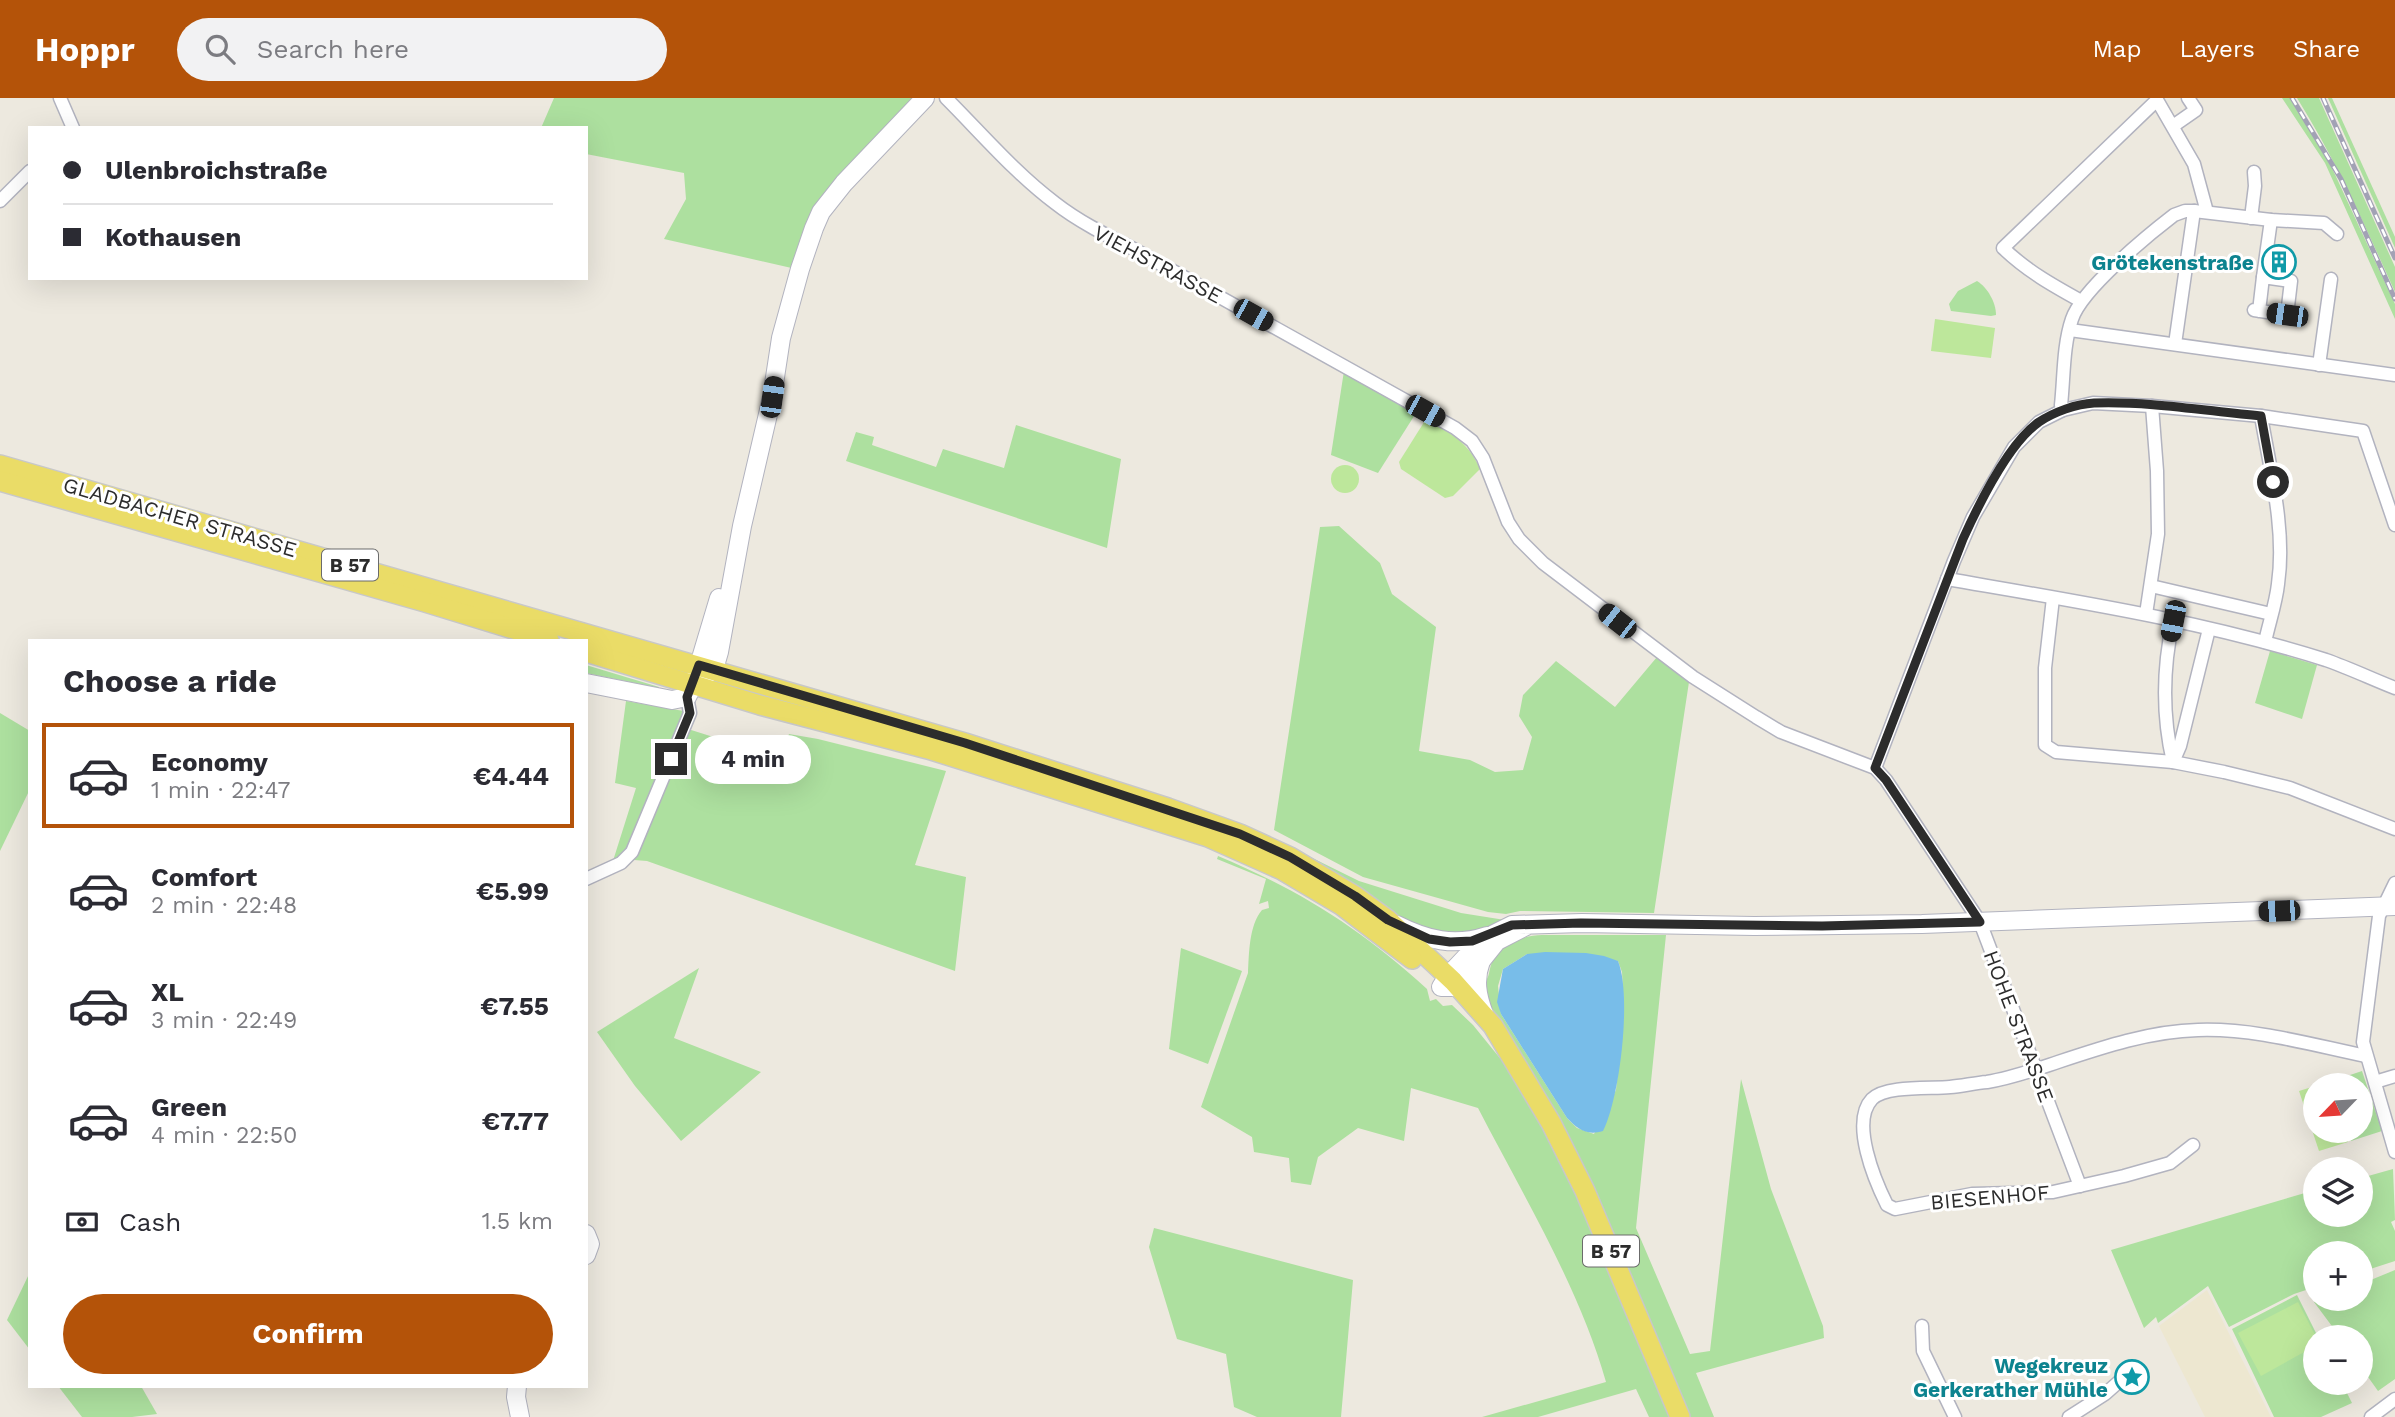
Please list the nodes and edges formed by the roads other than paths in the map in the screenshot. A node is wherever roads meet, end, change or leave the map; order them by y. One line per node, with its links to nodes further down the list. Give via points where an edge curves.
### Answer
1 (60, 98): 6 (street)
2 (925, 98): 39 (street, via 844,183 814,228 781,338 772,397)
3 (946, 98): 44 (street, VIEHSTRASSE, via 1025,177 1085,225 1472,441 1519,539 1693,677 1781,732)
4 (2188, 98): 7 (street, via 2196,110)
5 (2159, 99): 7 (street); 17 (street, via 2003,248 2039,278)
6 (72, 126)
7 (2173, 126): 11 (street, via 2194,164)
8 (2254, 172): 12 (street)
9 (28, 173): 10 (street)
10 (0, 201)
11 (2201, 211): 12 (street); 17 (street, via 2185,211 2164,222); 19 (street)
12 (2251, 218): 13 (street)
13 (2271, 220): 14 (street, via 2324,223); 15 (street)
14 (2337, 234)
15 (2263, 277): 15 (street, via 2291,281 2287,315 2256,311)
16 (2331, 279): 20 (street)
17 (2081, 301): 18 (street)
18 (2070, 330): 19 (street); 23 (street)
19 (2175, 344): 20 (street)
20 (2319, 365): 21 (street)
21 (2395, 375)
22 (2152, 406): 23 (street, via 2093,403); 24 (street); 29 (street, via 2158,534)
23 (2063, 410): 28 (street, via 2039,422 2014,447 1973,517)
24 (2261, 416): 27 (street, via 2362,431); 32 (street, via 2277,504 2279,582)
25 (0, 465): 39 (main road, GLADBACHER STRASSE / B 57)
26 (0, 481): 35 (main road, GLADBACHER STRASSE / B 57)
27 (2395, 525)
28 (1947, 579): 30 (street); 44 (street)
29 (2151, 586): 31 (street); 32 (street)
30 (2053, 598): 31 (street); 43 (street, via 2045,668 2045,745 2056,752)
31 (2146, 614): 33 (street)
32 (2271, 614): 37 (street)
33 (2173, 621): 34 (street); 43 (street, via 2165,690)
34 (2209, 629): 37 (street); 43 (street)
35 (520, 635): 36 (main road, GLADBACHER STRASSE / B 57)
36 (544, 639)
37 (2265, 642): 41 (street)
38 (588, 653): 42 (main road, B 57)
39 (707, 667): 42 (street); 49 (main road, GLADBACHER STRASSE / B 57, via 965,743 1240,834 1290,857)
40 (588, 683): 42 (street, via 672,700)
41 (2395, 686)
42 (690, 691): 46 (street, via 690,713 632,852 621,863); 54 (main road, B 57, via 928,749 1208,837 1282,870 1341,905)
43 (2173, 762): 45 (street, via 2290,788)
44 (1875, 768): 50 (street, HOHE STRASSE)
45 (2395, 829)
46 (588, 878)
47 (2395, 883): 48 (street)
48 (2389, 906): 50 (street); 56 (street, via 2379,916 2363,1042)
49 (1388, 920): 52 (street, via 1429,939 1450,942); 54 (main road, B 57)
50 (1980, 922): 51 (street); 57 (street, HOHE STRASSE)
51 (1528, 925): 52 (street, via 1512,925); 53 (street, via 1497,941)
52 (1494, 934): 54 (street, via 1465,958)
53 (1481, 961): 54 (street); 55 (street, via 1477,993)
54 (1448, 982): 55 (main road, B 57); 60 (main road, B 57)
55 (1485, 1017): 60 (main road, B 57)
56 (2367, 1056): 57 (street, via 2272,1036 2197,1030 2099,1048); 59 (street)
57 (2036, 1070): 63 (street, HOHE STRASSE); 63 (street, BIESENHOF, via 2013,1078 1911,1088 1874,1097 1863,1126 1877,1183 1887,1205 1895,1209 1972,1195 2053,1192)
58 (2395, 1076): 59 (street)
59 (2375, 1082): 62 (street)
60 (1532, 1090): 69 (main road, B 57, via 1585,1191)
61 (2193, 1145): 63 (street, via 2170,1163)
62 (2394, 1148)
63 (2080, 1186)
64 (1923, 1326): 70 (street, via 1923,1352)
65 (2131, 1371): 71 (street)
66 (517, 1388): 68 (street)
67 (2395, 1399): 72 (street)
68 (520, 1417)
69 (1681, 1417)
70 (1955, 1417)
71 (2069, 1417)
72 (2371, 1417)

